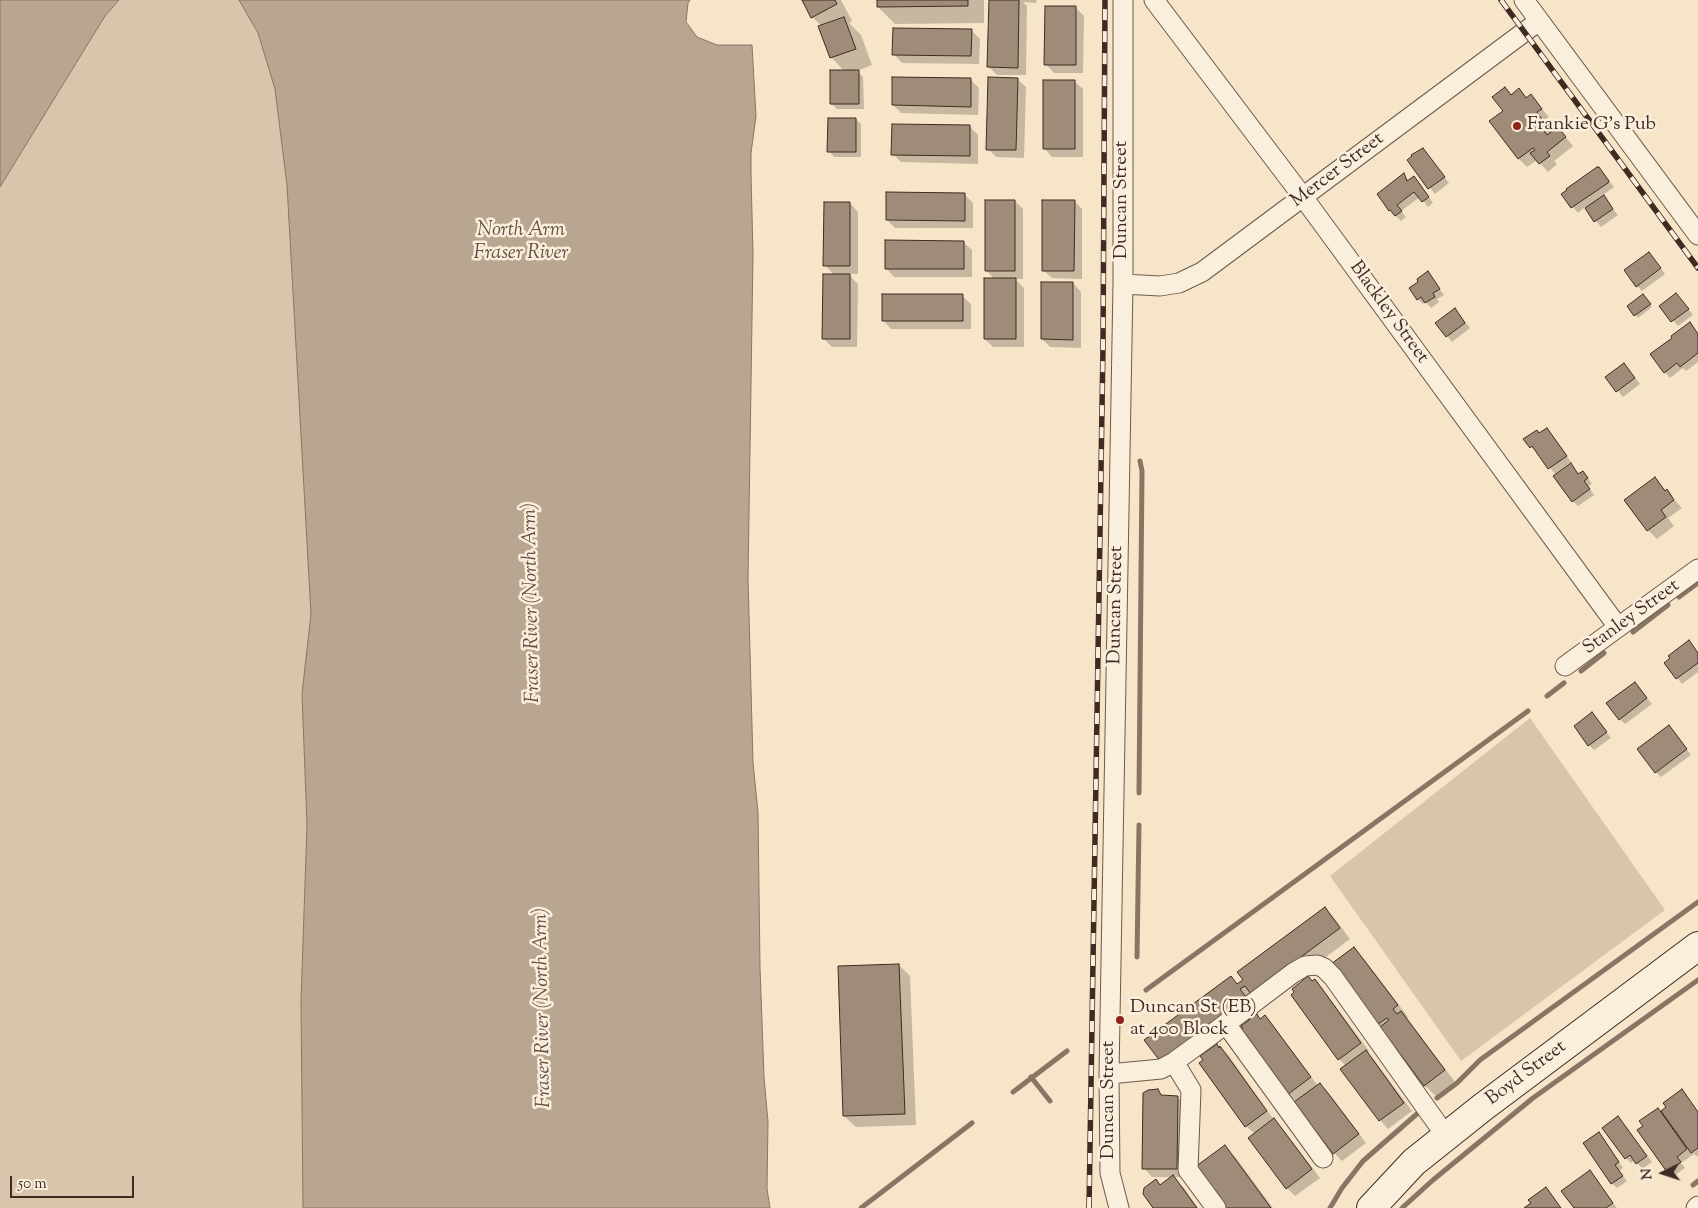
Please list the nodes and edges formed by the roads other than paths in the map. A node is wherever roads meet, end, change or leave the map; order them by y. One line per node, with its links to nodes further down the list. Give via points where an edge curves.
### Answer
1 (1124, 0): 7 (street, Duncan Street)
2 (1154, 0): 5 (street, Blackley Street)
3 (1524, 0): 4 (street)
4 (1539, 21): 5 (street, Mercer Street); 6 (street)
5 (1303, 198): 7 (street, Mercer Street, via 1202,272 1179,283 1160,286); 9 (street, Blackley Street)
6 (1698, 235)
7 (1123, 284): 14 (street, Duncan Street)
8 (1698, 569): 9 (street, Stanley Street)
9 (1618, 628): 10 (street, Stanley Street)
10 (1565, 666)
11 (1696, 948): 15 (main road, Boyd Street)
12 (1226, 1024): 13 (street); 15 (street, via 1293,973 1306,966 1324,968); 16 (street)
13 (1174, 1062): 14 (street, via 1161,1069); 18 (street, via 1191,1090 1188,1170)
14 (1109, 1074): 17 (street, Duncan Street, via 1110,1173)
15 (1446, 1136): 19 (main road, Boyd Street, via 1414,1162)
16 (1323, 1158)
17 (1119, 1208)
18 (1216, 1208)
19 (1370, 1208)

